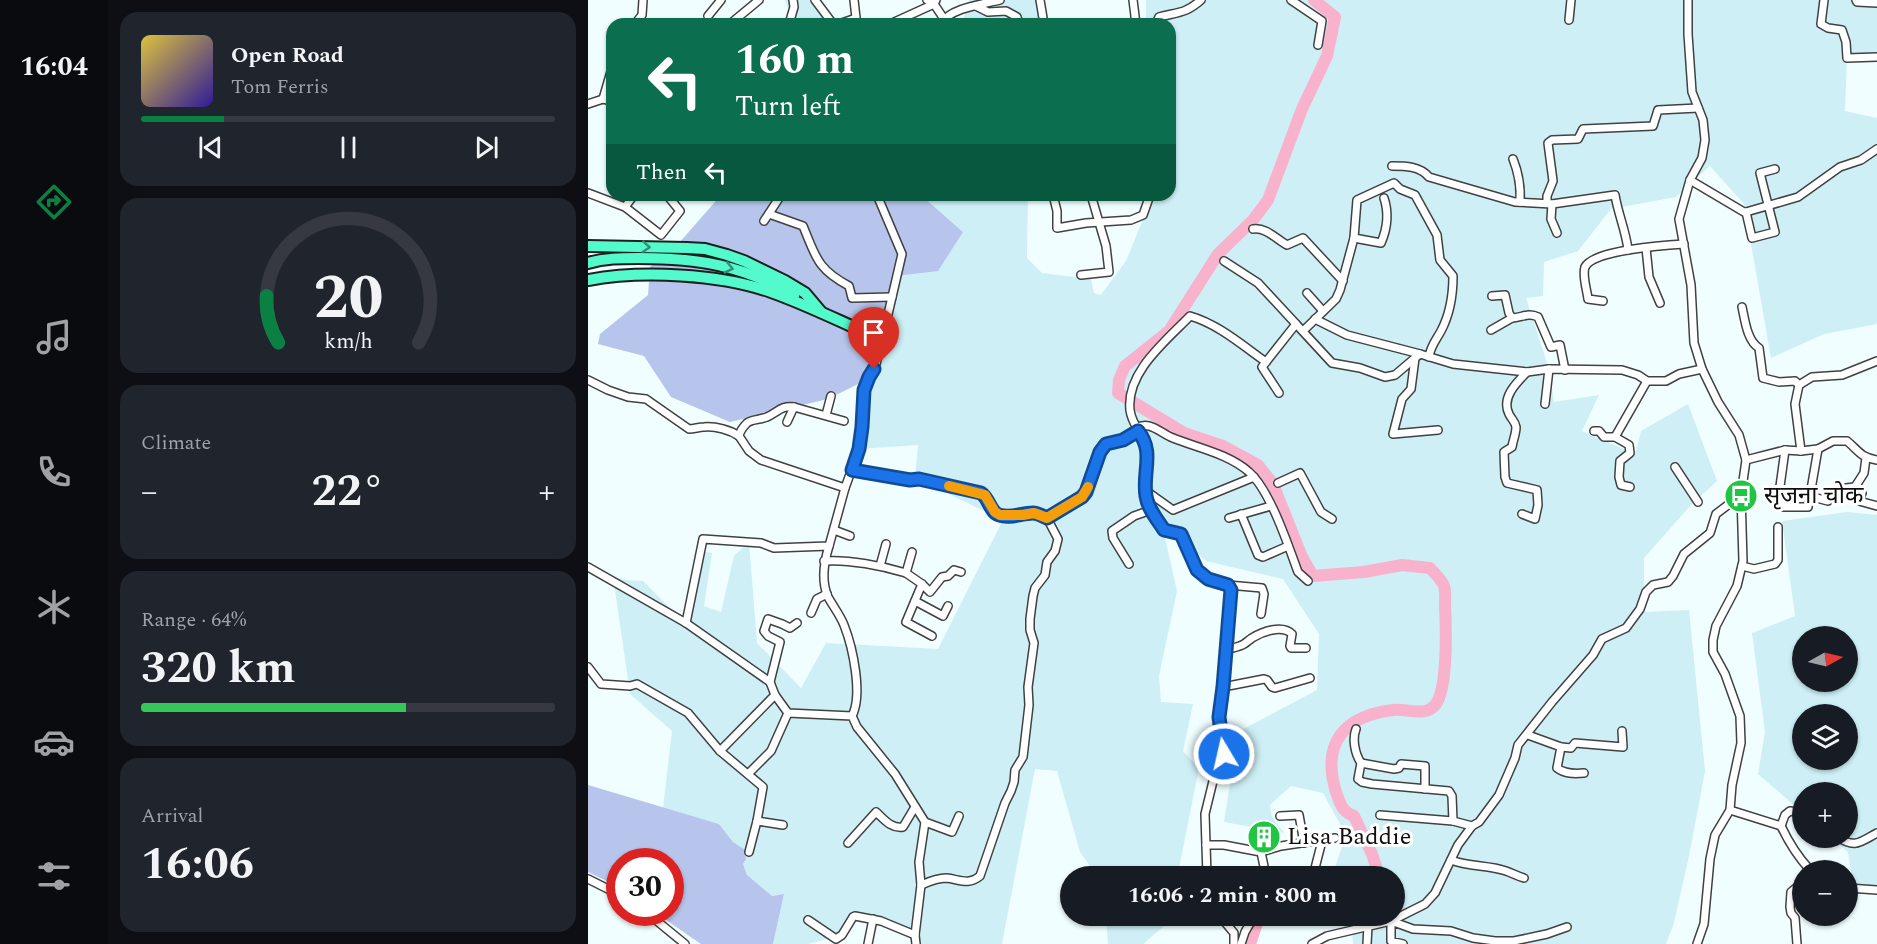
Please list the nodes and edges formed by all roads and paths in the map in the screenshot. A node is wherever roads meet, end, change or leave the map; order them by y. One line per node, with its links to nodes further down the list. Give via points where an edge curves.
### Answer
1 (643, 0): 20 (street)
2 (721, 0): 19 (street)
3 (759, 0): 21 (street)
4 (793, 0): 22 (street)
5 (815, 0): 23 (street)
6 (854, 0): 24 (street)
7 (1000, 0): 18 (street)
8 (1040, 0): 29 (street)
9 (1133, 0): 30 (street)
10 (1201, 0): 31 (street, via 1184,13)
11 (1291, 0): 33 (street, via 1322,21)
12 (1571, 0): 32 (street)
13 (1688, 0): 39 (street, via 1692,92)
14 (1824, 0): 34 (street, via 1821,24 1842,30 1847,58)
15 (1856, 0): 17 (street)
16 (932, 2): 25 (street); 26 (street)
17 (1877, 3)
18 (976, 6): 27 (street); 28 (street, via 988,12 1006,11)
19 (708, 16)
20 (640, 18)
21 (738, 18)
22 (791, 18)
23 (828, 18)
24 (856, 18)
25 (901, 18)
26 (941, 18)
27 (948, 18)
28 (1017, 18)
29 (1043, 18)
30 (1135, 18)
31 (1159, 18)
32 (1569, 20)
33 (1318, 45)
34 (1877, 57)
35 (606, 89): 36 (street)
36 (603, 99): 37 (street); 38 (street)
37 (606, 100)
38 (588, 104)
39 (1698, 108): 44 (street, via 1705,140 1702,158); 57 (street, via 1658,110 1650,127 1583,129 1578,139 1552,140 1548,143 1553,182 1547,196)
40 (1877, 149): 58 (street, via 1840,167 1798,197)
41 (1513, 159): 56 (street, via 1519,175)
42 (1392, 166): 56 (street, via 1415,168 1429,177)
43 (1774, 169): 58 (street, via 1760,173)
44 (1690, 180): 60 (street); 67 (street, via 1679,219)
45 (588, 193): 47 (street)
46 (1384, 198): 66 (street, via 1388,210 1381,243)
47 (606, 200)
48 (610, 201): 59 (street)
49 (630, 201): 59 (street)
50 (672, 201): 59 (street, via 680,211 661,235)
51 (777, 201): 61 (street)
52 (880, 201): 78 (street, via 903,254)
53 (1054, 201): 63 (street, via 1057,228)
54 (1093, 201): 63 (street)
55 (1148, 201): 63 (street, via 1143,215 1131,220)
56 (1520, 202): 57 (street)
57 (1549, 204): 65 (street); 70 (street, via 1615,195)
58 (1768, 206): 60 (street); 60 (street, via 1775,232 1752,238)
59 (626, 207)
60 (1746, 212)
61 (769, 214): 62 (street); 78 (street, via 803,226 818,263 849,286 852,298)
62 (764, 221)
63 (1098, 222): 73 (street, via 1107,246 1108,272)
64 (1253, 229): 75 (street, via 1264,230 1287,245 1303,238)
65 (1557, 233)
66 (1353, 238): 75 (street); 91 (street, via 1358,198 1394,183 1415,195 1437,235 1440,260 1453,276 1450,308)
67 (1684, 244): 69 (street); 95 (street, via 1694,343)
68 (588, 246): 83 (highway, one-way to 83, via 705,249 727,255 805,293)
69 (1646, 248): 70 (street); 80 (street, via 1649,277)
70 (1628, 250): 79 (street, via 1598,257 1584,269 1588,299)
71 (1224, 261): 86 (street, via 1258,284)
72 (588, 263): 83 (highway, one-way to 83, via 601,259 681,259 737,269 766,280)
73 (1081, 275)
74 (588, 280): 83 (highway, via 656,275 729,281 769,291)
75 (1342, 281): 82 (street, via 1336,298)
76 (1307, 292): 82 (street)
77 (1492, 296): 84 (street, via 1505,295)
78 (892, 297): 120 (street, via 874,371 864,390 861,438)
79 (1603, 301)
80 (1660, 303)
81 (1742, 307): 100 (street, via 1750,336 1759,348 1763,378 1796,381)
82 (1323, 311): 85 (street)
83 (822, 313): 89 (highway, bridge)
84 (1512, 318): 87 (street); 96 (street, via 1538,317 1551,347 1560,345)
85 (1315, 319): 88 (street); 90 (street, via 1347,335)
86 (1296, 324): 88 (street); 93 (street)
87 (1491, 330)
88 (1303, 331): 90 (street, via 1332,363 1385,377 1395,375)
89 (887, 342)
90 (1417, 356): 91 (street); 109 (street, via 1411,389 1402,399 1393,434)
91 (1429, 357): 97 (street, via 1453,364)
92 (1877, 361): 100 (street, via 1842,375 1812,377)
93 (1266, 362): 101 (street, via 1262,367); 108 (street, via 1220,330 1190,316 1142,368 1133,387 1130,410)
94 (1549, 369): 96 (street); 97 (street); 103 (street)
95 (1702, 369): 99 (street, via 1666,381); 117 (street, via 1739,435)
96 (1565, 370): 99 (street, via 1622,370)
97 (1527, 372): 134 (street, via 1511,389 1507,400 1516,432 1512,447 1504,452 1507,483 1538,490 1535,519)
98 (588, 380): 111 (street, via 628,397 646,399 689,429 705,427)
99 (1647, 381): 112 (street)
100 (1799, 385): 115 (street, via 1795,404)
101 (1279, 393)
102 (831, 396): 105 (street)
103 (1545, 404)
104 (794, 407): 105 (street); 107 (street); 111 (street, via 787,406 769,417 748,422)
105 (826, 415): 106 (street)
106 (844, 421)
107 (787, 422)
108 (1137, 430): 121 (street, via 1142,424 1149,425 1223,457); 126 (street, via 1148,456); 135 (street, via 1123,440 1106,444 1086,492)
109 (1438, 430)
110 (1594, 430): 112 (street, via 1604,437)
111 (739, 436): 125 (street, via 748,451 760,460)
112 (1615, 437): 123 (street, via 1629,445 1630,453 1620,461 1619,477 1621,485)
113 (1818, 449): 115 (street); 116 (street, via 1833,441 1847,441); 128 (street)
114 (1785, 450): 115 (street); 117 (street); 128 (street, via 1778,501 1783,507 1808,507)
115 (1801, 451)
116 (1866, 458): 118 (street); 124 (street, via 1864,473)
117 (1746, 460): 127 (street)
118 (1877, 460)
119 (1675, 467): 129 (street)
120 (852, 470): 125 (street); 135 (street, via 981,493 1000,515 1034,513)
121 (1254, 477): 126 (street, via 1173,510); 130 (street)
122 (1278, 483): 137 (street, via 1300,472 1321,512)
123 (1630, 487)
124 (1855, 487): 128 (street, via 1838,489 1828,501); 131 (street, via 1862,493 1859,501)
125 (844, 488): 139 (street)
126 (1145, 490): 132 (street)
127 (1740, 495): 148 (street); 176 (street, via 1716,514 1710,533 1684,554 1668,582 1653,585 1646,592 1640,609 1626,628 1602,639)
128 (1809, 496)
129 (1698, 502)
130 (1271, 506): 133 (street); 143 (street)
131 (1877, 506)
132 (1151, 510): 146 (street, via 1112,531); 154 (street, via 1164,530 1181,534 1197,570 1208,579)
133 (1241, 514): 136 (street); 143 (street, via 1258,555 1263,557)
134 (1522, 514)
135 (1047, 518): 211 (street, via 1059,539 1033,596 1030,630 1034,643 1023,757 1015,770 980,876 964,882 946,878)
136 (1229, 518)
137 (1332, 519)
138 (1778, 527): 148 (street, via 1776,564 1754,569)
139 (834, 530): 140 (street); 142 (street)
140 (850, 536)
141 (886, 544): 147 (street)
142 (829, 546): 145 (street); 161 (street, via 774,548 761,543 703,539)
143 (1288, 546): 152 (street, via 1298,572)
144 (912, 552): 151 (street)
145 (824, 561): 147 (street); 155 (street)
146 (1129, 564)
147 (880, 566): 151 (street)
148 (1742, 566): 184 (street, via 1713,640 1713,652 1740,716 1741,743)
149 (588, 567): 161 (street)
150 (961, 572): 153 (street, via 954,570 942,577 930,592)
151 (906, 573): 153 (street)
152 (1308, 581)
153 (922, 585): 156 (street)
154 (1228, 585): 159 (street, via 1262,588); 166 (street, via 1231,594)
155 (827, 594): 158 (street, via 817,599); 173 (street, via 844,624 853,661 856,709)
156 (915, 602): 157 (street, via 943,616); 164 (street, via 906,622)
157 (948, 606)
158 (811, 613)
159 (1261, 614)
160 (782, 615): 162 (street)
161 (686, 623): 169 (street)
162 (780, 623): 163 (street, via 790,628); 169 (street, via 768,619 764,631 780,642)
163 (797, 623)
164 (932, 636)
165 (1306, 648): 166 (street, via 1291,648 1292,634 1282,629 1265,631 1246,644)
166 (1226, 650): 170 (street)
167 (588, 667): 178 (street, via 601,684 637,684 688,713)
168 (1310, 678): 170 (street, via 1273,688 1264,679)
169 (770, 682): 171 (street)
170 (1223, 687): 201 (street, via 1219,717 1224,754 1205,814)
171 (775, 695): 172 (street); 178 (street)
172 (788, 713): 173 (street); 181 (street, via 771,751)
173 (852, 716): 183 (street)
174 (1356, 729): 179 (street, via 1353,736)
175 (1622, 731): 177 (street, via 1623,747 1575,743 1571,748)
176 (1528, 735): 177 (street); 193 (street, via 1518,745 1499,795)
177 (1562, 747): 180 (street, via 1557,768 1570,774)
178 (720, 751): 181 (street)
179 (1361, 763): 182 (street, via 1358,779 1362,782); 182 (street, via 1394,769 1401,764 1425,766)
180 (1584, 773)
181 (748, 774): 189 (street, via 763,787)
182 (1425, 789): 190 (street, via 1449,791)
183 (915, 807): 191 (street); 198 (street, via 903,827 898,828 876,812)
184 (1730, 810): 194 (street); 241 (street, via 1715,835 1704,924)
185 (1792, 811): 194 (street, via 1785,814)
186 (1380, 815): 190 (street)
187 (959, 816): 191 (street, via 952,832)
188 (1280, 816): 199 (street, via 1299,815)
189 (757, 821): 192 (street); 202 (street)
190 (1454, 821): 193 (street)
191 (925, 822): 211 (street, via 919,862)
192 (783, 825)
193 (1472, 826): 204 (street)
194 (1781, 826): 205 (street)
195 (1877, 833): 200 (street)
196 (1335, 838): 197 (street)
197 (1322, 841): 199 (street); 208 (street)
198 (848, 843)
199 (1305, 843): 203 (street)
200 (1858, 843)
201 (1206, 845): 203 (street); 206 (street)
202 (749, 852)
203 (1261, 852): 207 (street)
204 (1451, 860): 209 (street); 217 (street, via 1435,893 1425,904)
205 (1801, 860)
206 (1207, 866)
207 (1264, 866)
208 (1316, 866)
209 (1524, 878)
210 (588, 879): 212 (street)
211 (921, 885): 229 (street)
212 (606, 888)
213 (1858, 889): 214 (street)
214 (1877, 890)
215 (1792, 891): 216 (street)
216 (1792, 914)
217 (1405, 915)
218 (873, 919): 229 (street); 230 (street, via 853,917); 234 (street)
219 (808, 920): 230 (street)
220 (663, 926): 233 (street)
221 (1227, 926): 228 (street)
222 (1248, 926): 237 (street)
223 (1368, 926): 238 (street, via 1327,936); 239 (street)
224 (1391, 926): 240 (street, via 1391,941)
225 (1405, 926): 231 (street, via 1451,931)
226 (1796, 926): 242 (street)
227 (1567, 927): 232 (street)
228 (1234, 933): 236 (street); 237 (street)
229 (915, 935): 235 (street)
230 (835, 941)
231 (1473, 941): 232 (street)
232 (1495, 942)
233 (685, 944)
234 (868, 944)
235 (916, 944)
236 (1234, 944)
237 (1240, 944)
238 (1312, 944)
239 (1367, 944)
240 (1403, 944)
241 (1697, 944)
242 (1797, 944)

